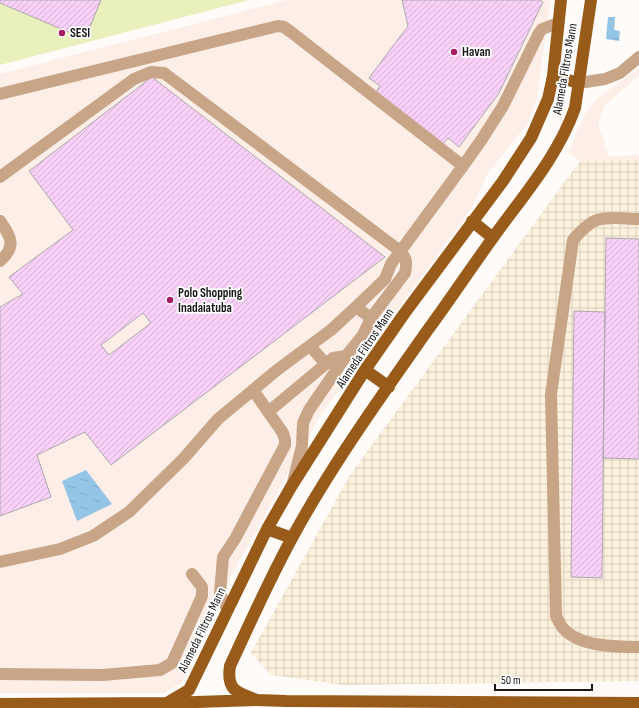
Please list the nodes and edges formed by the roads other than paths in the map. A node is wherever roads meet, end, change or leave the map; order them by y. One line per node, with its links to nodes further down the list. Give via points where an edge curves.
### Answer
1 (561, 0): 3 (main road, Alameda Filtros Mann)
2 (591, 0): 6 (main road, Alameda Filtros Mann)
3 (558, 23): 5 (main road, Alameda Filtros Mann); 8 (street, via 539,32 503,106)
4 (639, 57): 6 (street, via 620,72 605,79)
5 (553, 76): 6 (main road); 12 (main road, Alameda Filtros Mann, via 548,99 531,138 503,181)
6 (579, 83): 13 (main road, Alameda Filtros Mann, via 575,108 562,138)
7 (0, 94): 8 (street, via 278,26 291,32)
8 (463, 166): 14 (street)
9 (0, 177): 14 (street, via 134,79 151,72 164,73)
10 (639, 219): 31 (street, via 597,220 582,229 573,240 551,394 556,616 563,628 578,639 610,647)
11 (0, 221): 15 (street, via 9,234 11,245 6,256)
12 (472, 221): 13 (main road); 21 (main road, Alameda Filtros Mann)
13 (493, 238): 22 (main road, Alameda Filtros Mann)
14 (400, 251): 16 (street, via 384,279); 17 (street, via 405,256 407,265 404,273)
15 (0, 261)
16 (356, 307): 17 (street); 18 (street)
17 (371, 318): 19 (street)
18 (310, 346): 20 (street); 23 (street)
19 (346, 356): 20 (street, via 333,358); 25 (street, via 303,423 302,446)
20 (326, 364): 24 (street)
21 (365, 370): 22 (main road); 25 (main road, Alameda Filtros Mann)
22 (389, 386): 27 (main road, Alameda Filtros Mann, via 347,447)
23 (254, 390): 24 (street); 28 (street, via 218,419 184,458 129,512 93,536 56,550)
24 (268, 412): 30 (street, via 283,433 285,445 224,557 220,593)
25 (292, 487): 26 (main road, Alameda Filtros Mann)
26 (268, 530): 27 (main road); 30 (main road, Alameda Filtros Mann)
27 (292, 538): 33 (main road, Alameda Filtros Mann, via 230,666 228,676 231,686 238,692)
28 (0, 562)
29 (192, 574): 32 (street, via 202,587 202,596 172,663 160,670 103,675)
30 (227, 609): 34 (main road, Alameda Filtros Mann, via 189,690)
31 (639, 647)
32 (0, 674)
33 (258, 700): 34 (main road); 35 (main road)
34 (167, 703): 36 (main road)
35 (639, 703)
36 (0, 704)

